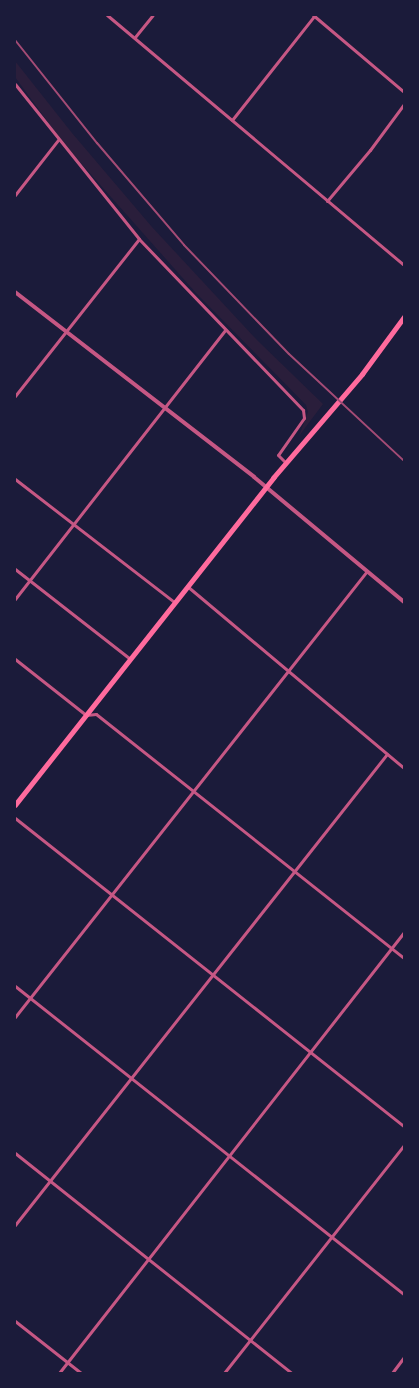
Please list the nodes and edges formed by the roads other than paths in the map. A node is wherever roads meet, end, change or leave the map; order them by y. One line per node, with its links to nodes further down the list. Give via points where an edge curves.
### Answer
1 (107, 15): 4 (street)
2 (153, 15): 4 (street)
3 (314, 15): 6 (street); 8 (street)
4 (135, 38): 8 (street)
5 (15, 84): 9 (street)
6 (404, 92)
7 (404, 104): 11 (street)
8 (232, 120): 11 (street)
9 (58, 140): 10 (street); 12 (street)
10 (15, 195)
11 (327, 201): 13 (street)
12 (138, 239): 16 (street); 17 (street)
13 (404, 265)
14 (15, 292): 17 (street)
15 (404, 317): 20 (main road, via 362,374)
16 (225, 330): 19 (street); 20 (street, via 303,410 304,418 278,455)
17 (66, 331): 18 (street); 19 (street)
18 (15, 396)
19 (164, 407): 22 (street); 23 (street)
20 (286, 462): 22 (main road)
21 (15, 479): 23 (street)
22 (266, 486): 25 (street); 27 (main road)
23 (73, 524): 26 (street); 29 (street)
24 (15, 569): 26 (street)
25 (368, 571): 30 (street); 33 (street)
26 (30, 580): 28 (street); 31 (street)
27 (187, 586): 29 (main road); 33 (street)
28 (15, 599)
29 (174, 602): 31 (main road)
30 (404, 602)
31 (129, 658): 34 (main road)
32 (15, 659): 34 (street)
33 (288, 670): 35 (street); 37 (street)
34 (86, 715): 37 (street, via 96,714); 38 (main road)
35 (387, 754): 36 (street); 40 (street)
36 (404, 768)
37 (193, 791): 40 (street); 41 (street)
38 (15, 805)
39 (15, 818): 41 (street)
40 (294, 871): 43 (street); 45 (street)
41 (112, 894): 45 (street); 47 (street)
42 (404, 932): 43 (street)
43 (392, 948): 44 (street); 49 (street)
44 (404, 958)
45 (212, 974): 49 (street); 50 (street)
46 (15, 986): 47 (street)
47 (30, 998): 48 (street); 50 (street)
48 (15, 1016)
49 (310, 1052): 51 (street); 54 (street)
50 (131, 1078): 54 (street); 55 (street)
51 (404, 1126)
52 (404, 1145): 57 (street)
53 (15, 1153): 55 (street)
54 (228, 1155): 57 (street); 58 (street)
55 (50, 1181): 56 (street); 58 (street)
56 (15, 1225)
57 (332, 1237): 59 (street); 61 (street)
58 (148, 1258): 61 (street); 63 (street)
59 (404, 1294)
60 (15, 1321): 63 (street)
61 (250, 1340): 66 (street); 67 (street)
62 (404, 1358): 68 (street)
63 (67, 1362): 64 (street); 65 (street)
64 (59, 1373)
65 (81, 1373)
66 (224, 1373)
67 (292, 1373)
68 (392, 1373)

